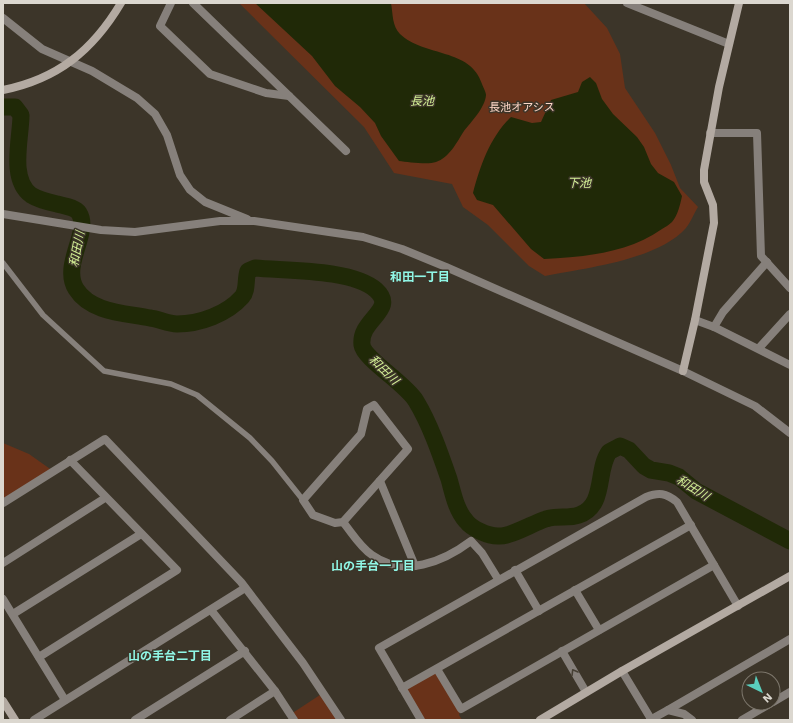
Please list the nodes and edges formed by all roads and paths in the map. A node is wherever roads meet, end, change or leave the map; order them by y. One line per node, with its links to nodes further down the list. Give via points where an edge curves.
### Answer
1 (121, 3): 8 (street, via 92,43)
2 (171, 3): 10 (street, via 160,26 210,74 266,93)
3 (193, 3): 10 (street)
4 (627, 3): 7 (street)
5 (739, 3): 7 (street)
6 (3, 18): 8 (street, via 42,49)
7 (729, 44): 11 (street)
8 (71, 62): 9 (street, via 42,78); 14 (street, via 120,86 155,114 167,134 180,175 190,190 206,202)
9 (3, 90)
10 (289, 96): 12 (street)
11 (710, 133): 15 (street, via 757,133 761,256); 19 (street, via 704,182 713,205 714,223)
12 (346, 151)
13 (3, 214): 14 (street, via 102,230 135,232 220,221)
14 (254, 221): 23 (street, via 343,233 402,249)
15 (767, 262): 17 (street); 20 (street, via 722,312)
16 (3, 263): 28 (lane, via 43,315 104,371 171,384 197,396 250,438)
17 (790, 288)
18 (790, 314): 21 (street)
19 (695, 320): 20 (street); 23 (street)
20 (714, 326): 21 (street)
21 (759, 348): 22 (street)
22 (790, 365)
23 (683, 371): 24 (street, via 755,406)
24 (790, 433)
25 (70, 460): 27 (street); 29 (street); 39 (street, via 105,439)
26 (380, 481): 28 (street, via 408,449 374,405 367,409 361,434); 30 (street); 35 (street)
27 (105, 498): 32 (street); 33 (street)
28 (303, 500): 30 (street, via 312,515 335,523)
29 (3, 503)
30 (343, 522): 35 (street, via 372,555 401,567)
31 (691, 525): 34 (street); 36 (street, via 677,502 668,494 657,493); 40 (street)
32 (141, 534): 45 (street); 50 (street, via 177,570)
33 (3, 563)
34 (714, 565): 42 (street); 46 (street)
35 (415, 566): 38 (street, via 441,560 471,541 482,553)
36 (515, 570): 38 (street); 44 (street)
37 (790, 576): 42 (street)
38 (498, 580): 53 (street, via 379,648)
39 (245, 588): 43 (street); 67 (street, via 303,663)
40 (575, 590): 44 (street); 46 (street)
41 (3, 599): 45 (street)
42 (738, 606): 52 (street)
43 (211, 610): 48 (street); 58 (street)
44 (539, 611): 51 (street)
45 (13, 614): 50 (street)
46 (599, 630): 49 (street)
47 (790, 639): 60 (street)
48 (245, 651): 54 (street); 64 (street)
49 (562, 651): 51 (street, via 461,709); 55 (street, one-way to 49)
50 (39, 657): 58 (street)
51 (437, 669): 53 (street)
52 (622, 671): 55 (street); 70 (street)
53 (402, 688): 68 (street)
54 (275, 691): 65 (street); 66 (street)
55 (586, 692): 69 (street)
56 (790, 692): 57 (street)
57 (781, 698)
58 (65, 700): 63 (street)
59 (3, 701): 62 (street)
60 (668, 710): 70 (street); 71 (street, via 684,714)
61 (758, 711): 72 (street)
62 (15, 720)
63 (34, 720)
64 (135, 720)
65 (230, 720)
66 (294, 720)
67 (341, 720)
68 (421, 720)
69 (540, 720)
70 (651, 720)
71 (692, 720)
72 (742, 720)

